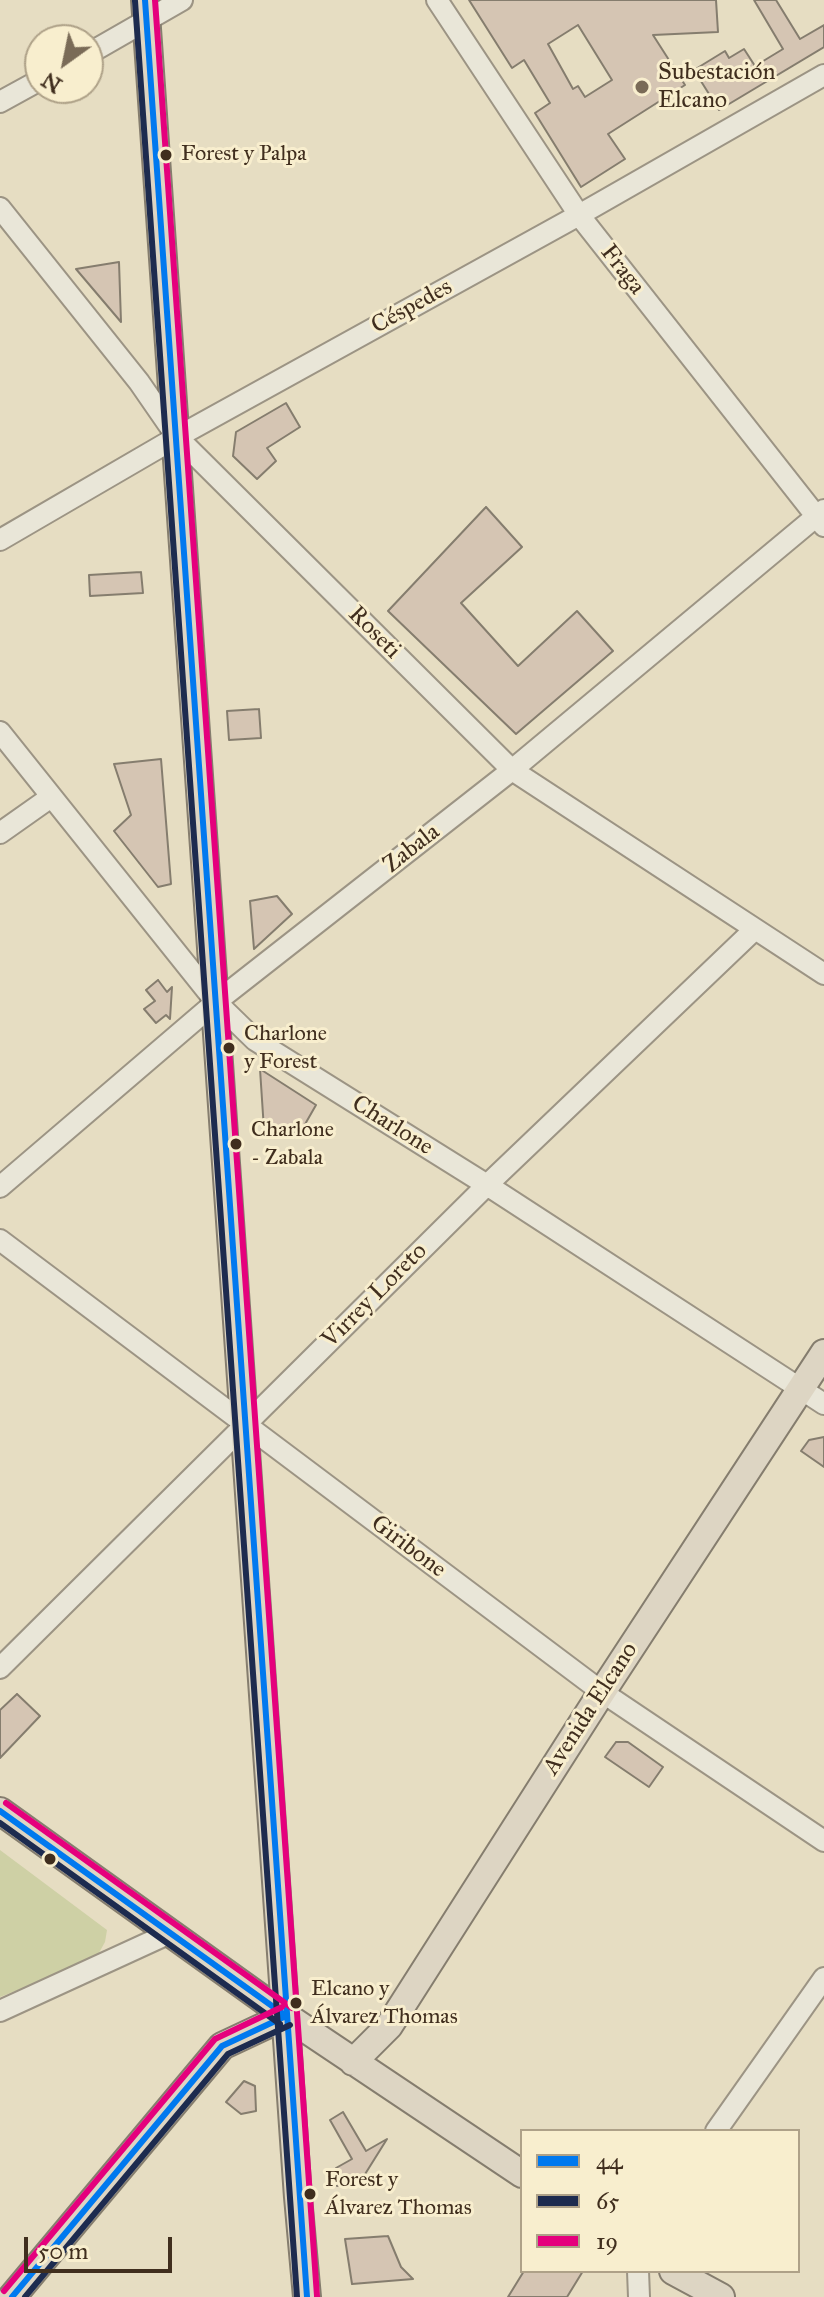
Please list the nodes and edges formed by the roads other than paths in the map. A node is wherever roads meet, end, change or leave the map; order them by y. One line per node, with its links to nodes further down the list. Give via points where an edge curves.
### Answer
1 (182, 0): 3 (street)
2 (437, 0): 9 (street, Fraga)
3 (146, 11): 4 (street); 10 (main road)
4 (104, 42)
5 (824, 75): 9 (street, Céspedes)
6 (24, 89): 7 (street)
7 (0, 102)
8 (0, 208): 10 (street, Roseti)
9 (579, 215): 10 (street, Céspedes); 11 (street, Fraga)
10 (177, 437): 12 (street, Céspedes); 14 (street, Roseti); 19 (main road)
11 (821, 518): 14 (street, Zabala)
12 (0, 540)
13 (0, 732): 15 (street, Charlone)
14 (512, 770): 17 (street, Roseti); 19 (street, Zabala)
15 (51, 797): 16 (street); 19 (street, Charlone)
16 (0, 833)
17 (755, 929): 18 (street, Roseti); 20 (street, Virrey Loreto)
18 (824, 974)
19 (216, 1002): 20 (street, Charlone, via 255,1040); 21 (street, Zabala); 26 (main road)
20 (487, 1185): 24 (street, Charlone); 26 (street, Virrey Loreto)
21 (0, 1187)
22 (0, 1240): 26 (street, Giribone)
23 (824, 1353): 24 (main road, Avenida Elcano)
24 (801, 1388): 25 (street, Charlone); 28 (main road, Avenida Elcano)
25 (824, 1404)
26 (245, 1425): 27 (street, Virrey Loreto); 28 (street, Giribone); 34 (main road)
27 (0, 1668)
28 (602, 1692): 30 (street, Giribone); 35 (main road, Avenida Elcano, via 389,2026)
29 (0, 1811): 31 (main road)
30 (824, 1841)
31 (170, 1933): 33 (street); 34 (main road)
32 (824, 1978): 36 (street)
33 (0, 2011)
34 (286, 2016): 35 (main road); 40 (main road, via 222,2046); 41 (main road)
35 (353, 2062): 37 (main road)
36 (717, 2129)
37 (520, 2173)
38 (638, 2273): 42 (street)
39 (677, 2273): 43 (main road)
40 (12, 2297)
41 (307, 2297)
42 (639, 2297)
43 (721, 2297)

